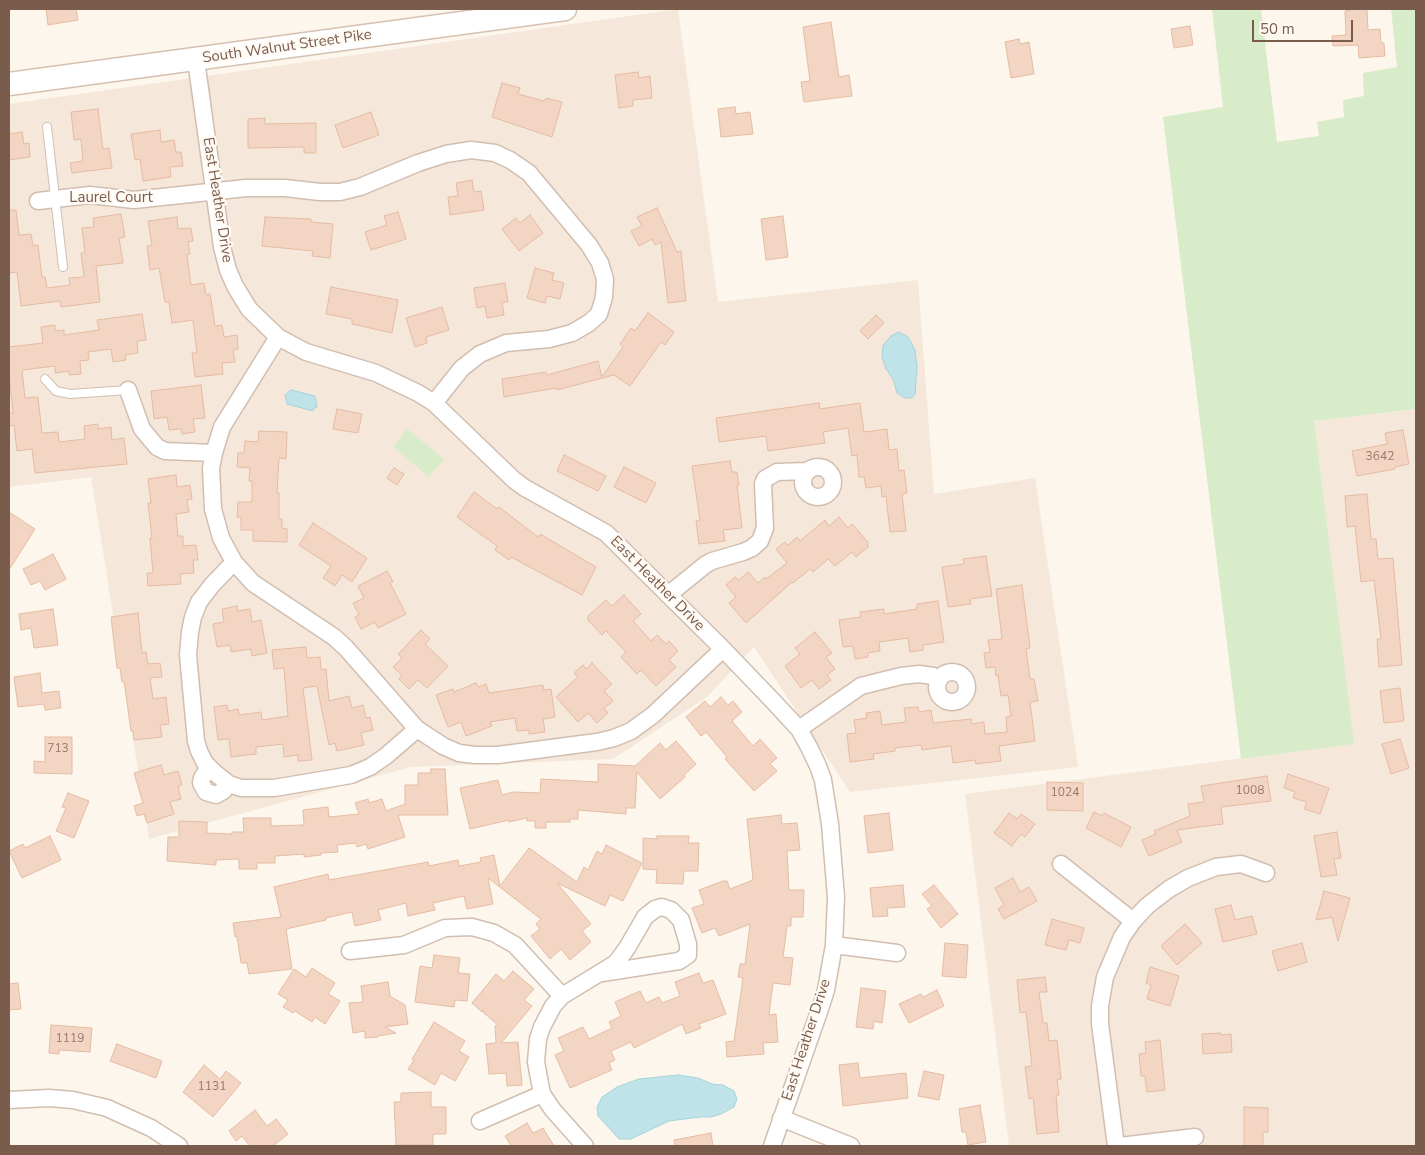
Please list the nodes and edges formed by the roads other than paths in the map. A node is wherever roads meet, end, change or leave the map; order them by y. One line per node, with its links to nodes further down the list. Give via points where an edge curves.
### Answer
1 (554, 9): 2 (street, South Walnut Street Pike)
2 (196, 60): 3 (street, South Walnut Street Pike); 5 (street, East Heather Drive)
3 (9, 84)
4 (47, 127): 6 (lane)
5 (214, 192): 6 (street, Laurel Court, via 134,200 90,195); 9 (street, East Heather Drive, via 222,247 235,286 249,309); 12 (street, Laurel Court, via 246,188 340,192 446,154 471,150 495,153 530,172 600,263 605,280 599,314 572,333 506,343 480,354 462,368)
6 (56, 199): 7 (street, Laurel Court); 8 (lane)
7 (38, 201)
8 (63, 267)
9 (278, 337): 12 (street, East Heather Drive, via 306,352 376,372); 13 (street, via 222,427)
10 (45, 379): 11 (lane, via 56,391 70,394)
11 (128, 390): 13 (street, via 142,429 157,447 166,451)
12 (434, 403): 16 (street, East Heather Drive, via 514,480 606,533)
13 (214, 453): 15 (street, via 211,468 213,509 220,538)
14 (808, 471): 16 (street, via 777,472 765,479 765,528 760,540 744,552 705,564)
15 (234, 562): 19 (street, via 253,583 334,637); 19 (street, via 199,602 190,632 188,654 196,740 209,767 229,784 241,788 274,788 351,775 386,756)
16 (668, 595): 17 (street, East Heather Drive)
17 (723, 649): 19 (street, via 653,714 631,731 614,738 498,755 476,755 459,753 443,746); 20 (street, East Heather Drive)
18 (938, 680): 20 (street, via 919,674 860,686)
19 (417, 729)
20 (799, 729): 24 (street, East Heather Drive, via 818,766 826,795 836,897)
21 (1062, 864): 23 (street)
22 (1266, 873): 23 (street, via 1241,864 1201,872 1164,893)
23 (1133, 921): 38 (street, via 1110,964 1100,1006)
24 (834, 945): 26 (street); 31 (street, East Heather Drive, via 824,996)
25 (350, 951): 28 (street, via 404,945 445,928 472,927 494,933 515,945)
26 (897, 953)
27 (602, 973): 27 (street, via 616,963 645,917 655,909 672,910 681,920 688,955 679,961); 28 (street)
28 (562, 996): 29 (street, via 546,1017 538,1038 536,1062)
29 (542, 1094): 32 (street); 35 (street)
30 (9, 1100): 34 (street, via 49,1098 90,1103 151,1128)
31 (781, 1118): 36 (street, East Heather Drive); 37 (street)
32 (480, 1121)
33 (1196, 1137): 39 (street)
34 (179, 1146)
35 (585, 1146)
36 (772, 1146)
37 (851, 1146)
38 (1116, 1146)
39 (1120, 1146)

